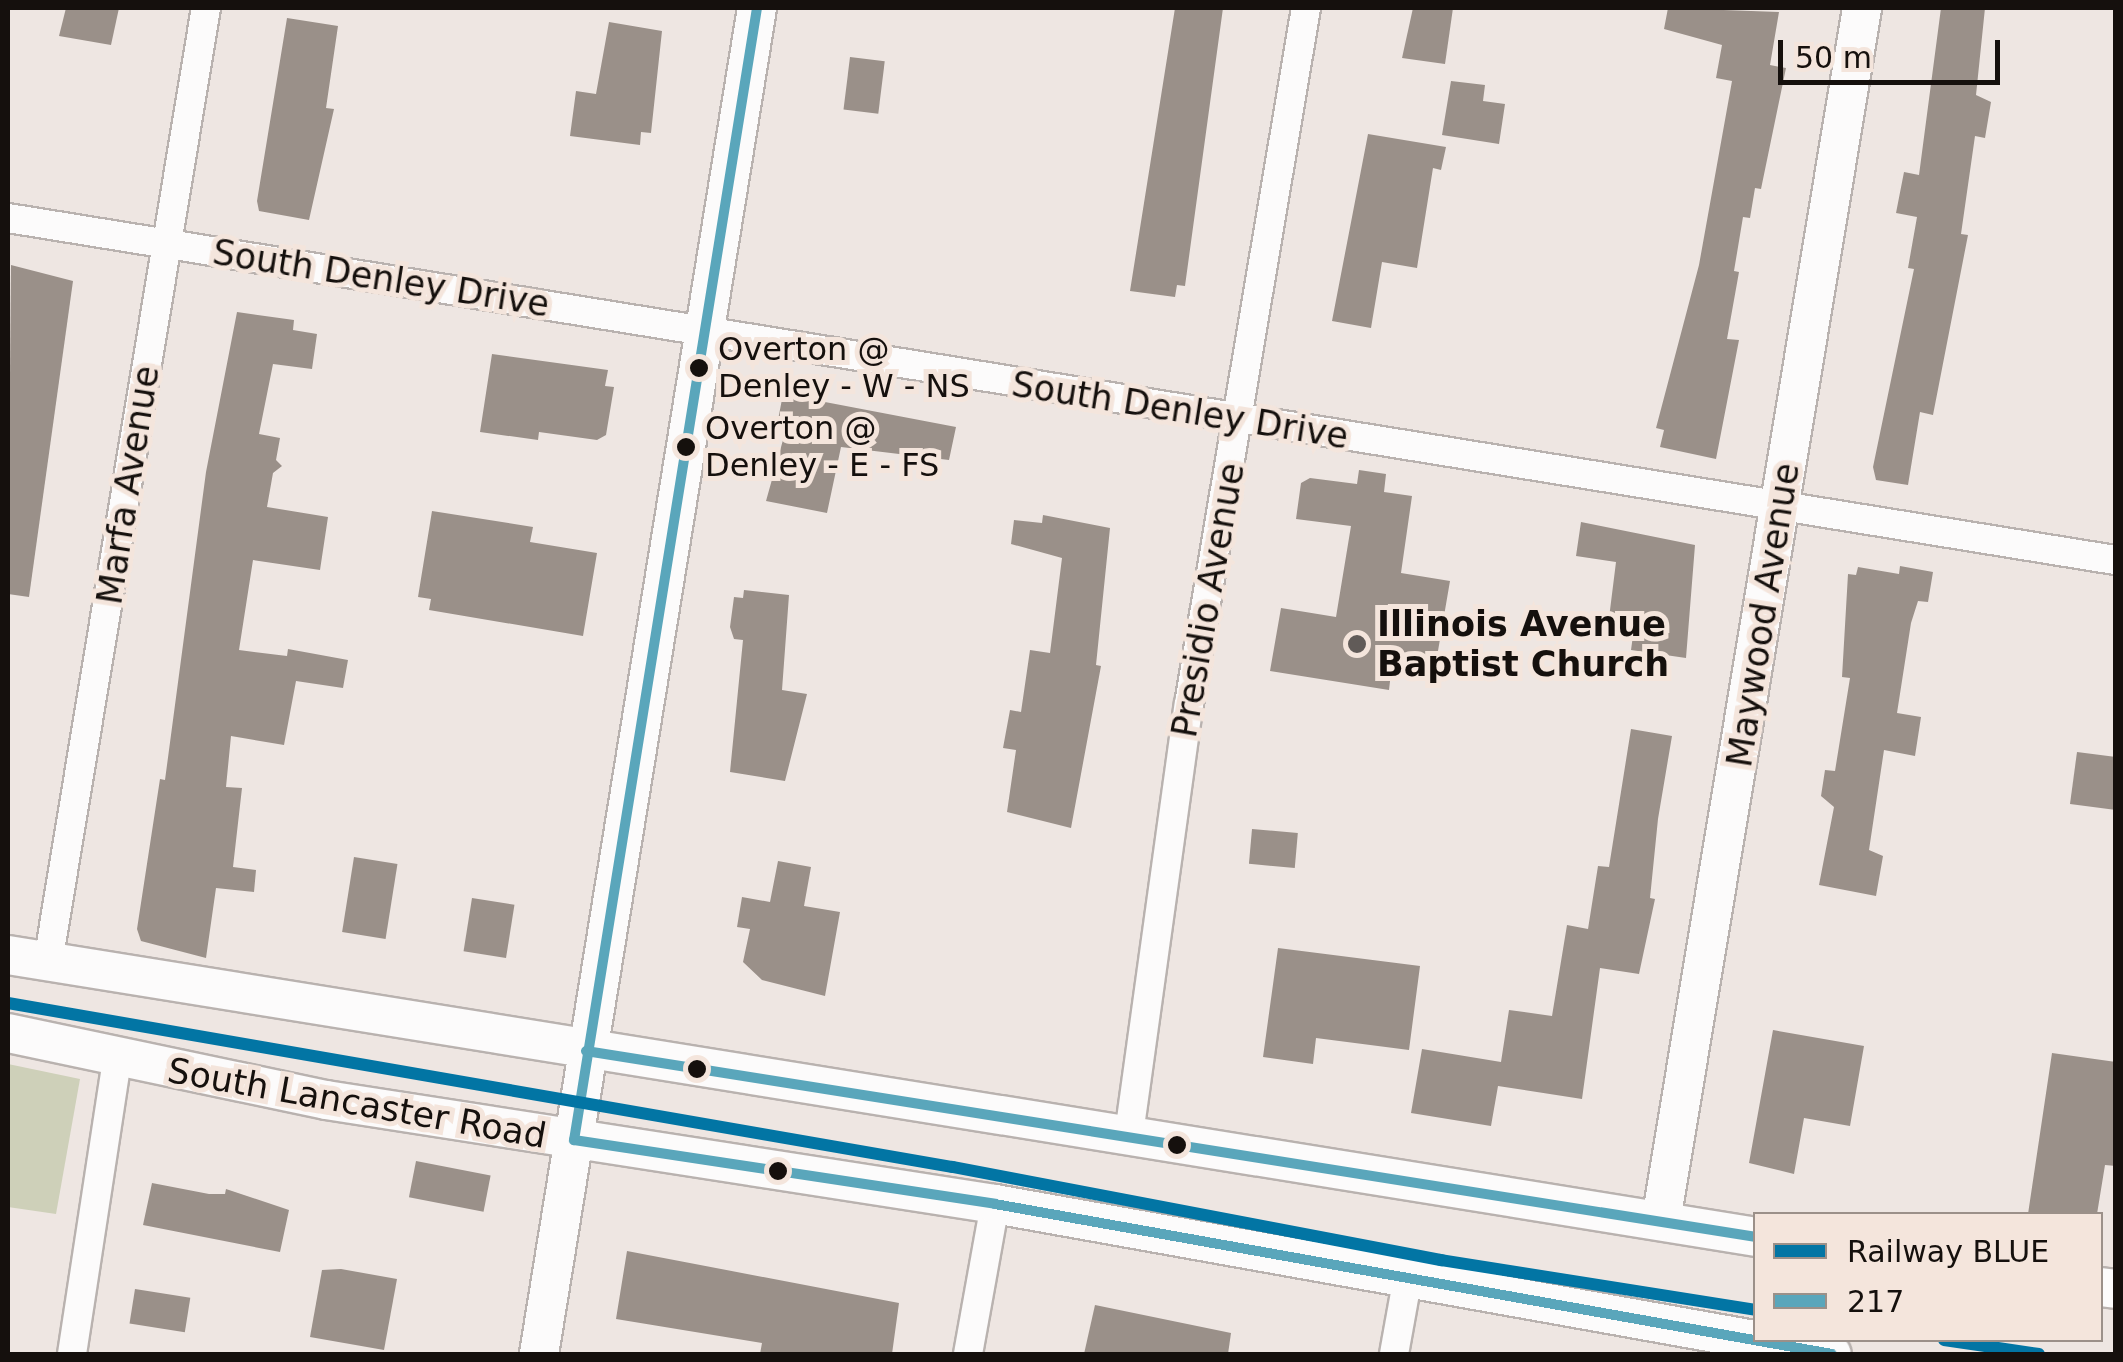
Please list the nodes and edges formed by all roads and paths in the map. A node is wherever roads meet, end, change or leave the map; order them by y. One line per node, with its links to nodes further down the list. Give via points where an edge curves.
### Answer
1 (206, 8): 6 (street, Marfa Avenue)
2 (757, 8): 7 (main road)
3 (1306, 8): 8 (street, Presidio Avenue)
4 (1862, 8): 9 (main road, Maywood Avenue)
5 (8, 218): 6 (street, South Denley Drive)
6 (168, 244): 7 (street, South Denley Drive); 12 (street, Marfa Avenue)
7 (706, 329): 8 (street, South Denley Drive); 14 (main road)
8 (1238, 422): 9 (street, South Denley Drive); 16 (street, Presidio Avenue, via 1189,704)
9 (1782, 504): 10 (street, South Denley Drive); 19 (main road, Maywood Avenue)
10 (2116, 560)
11 (8, 955): 12 (main road)
12 (48, 962): 14 (main road)
13 (8, 1033): 15 (main road, South Lancaster Road)
14 (586, 1050): 16 (main road); 17 (main road)
15 (117, 1060): 17 (main road, South Lancaster Road); 24 (street)
16 (1129, 1134): 19 (main road)
17 (574, 1140): 18 (main road, South Lancaster Road); 25 (main road)
18 (995, 1204): 21 (main road, South Lancaster Road); 26 (street)
19 (1661, 1221): 20 (main road)
20 (1753, 1236)
21 (1407, 1282): 22 (main road, South Lancaster Road); 27 (street)
22 (1753, 1341)
23 (1761, 1342): 28 (main road, South Lancaster Road)
24 (72, 1354)
25 (540, 1354)
26 (968, 1354)
27 (1394, 1354)
28 (1832, 1354)

